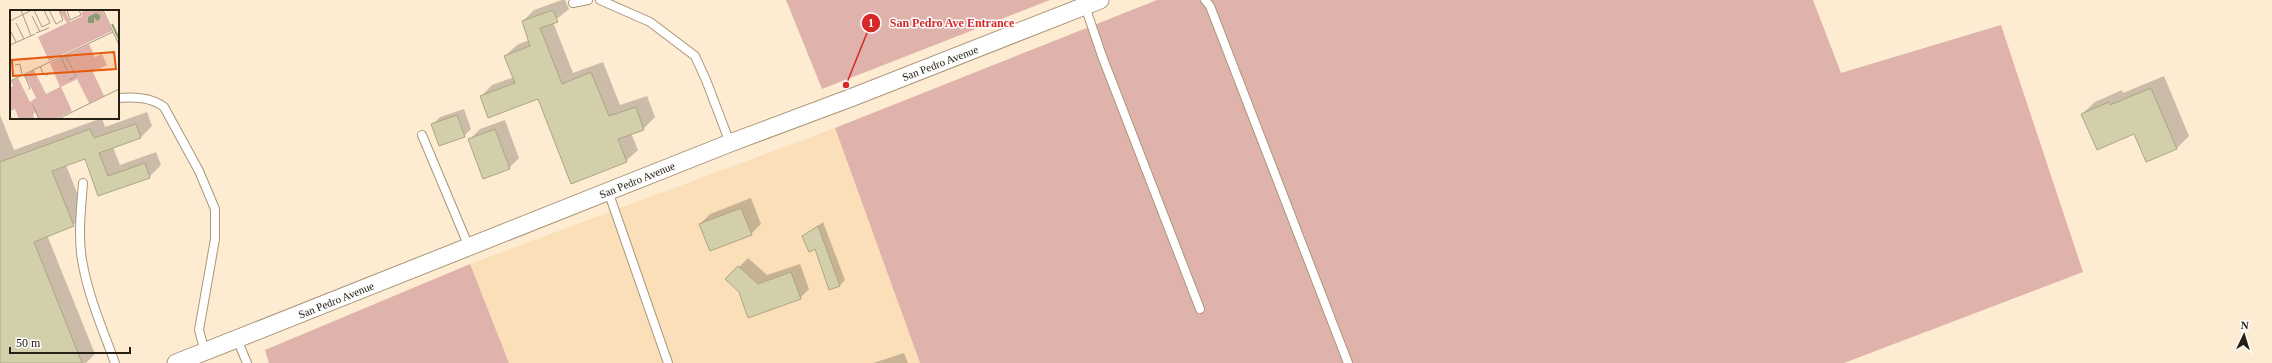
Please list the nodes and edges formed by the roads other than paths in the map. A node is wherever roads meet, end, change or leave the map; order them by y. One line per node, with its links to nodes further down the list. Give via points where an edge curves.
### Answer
1 (588, 0): 5 (lane)
2 (600, 0): 9 (lane, via 650,22 695,56)
3 (1100, 0): 6 (street, San Pedro Avenue)
4 (1205, 0): 20 (lane, via 1210,6)
5 (573, 3)
6 (1085, 6): 9 (street, San Pedro Avenue); 13 (lane)
7 (119, 98): 15 (lane, via 132,97 156,101 164,107 196,165 215,209 215,239 199,330)
8 (422, 135): 12 (lane)
9 (730, 143): 11 (street, San Pedro Avenue)
10 (83, 183): 16 (lane, via 80,238 82,260 91,298)
11 (608, 191): 12 (street, San Pedro Avenue); 19 (lane)
12 (470, 247): 14 (street, San Pedro Avenue)
13 (1200, 310)
14 (237, 339): 15 (street, San Pedro Avenue); 18 (lane)
15 (205, 352): 17 (street, San Pedro Avenue)
16 (115, 363)
17 (176, 363)
18 (246, 363)
19 (668, 363)
20 (1348, 363)

